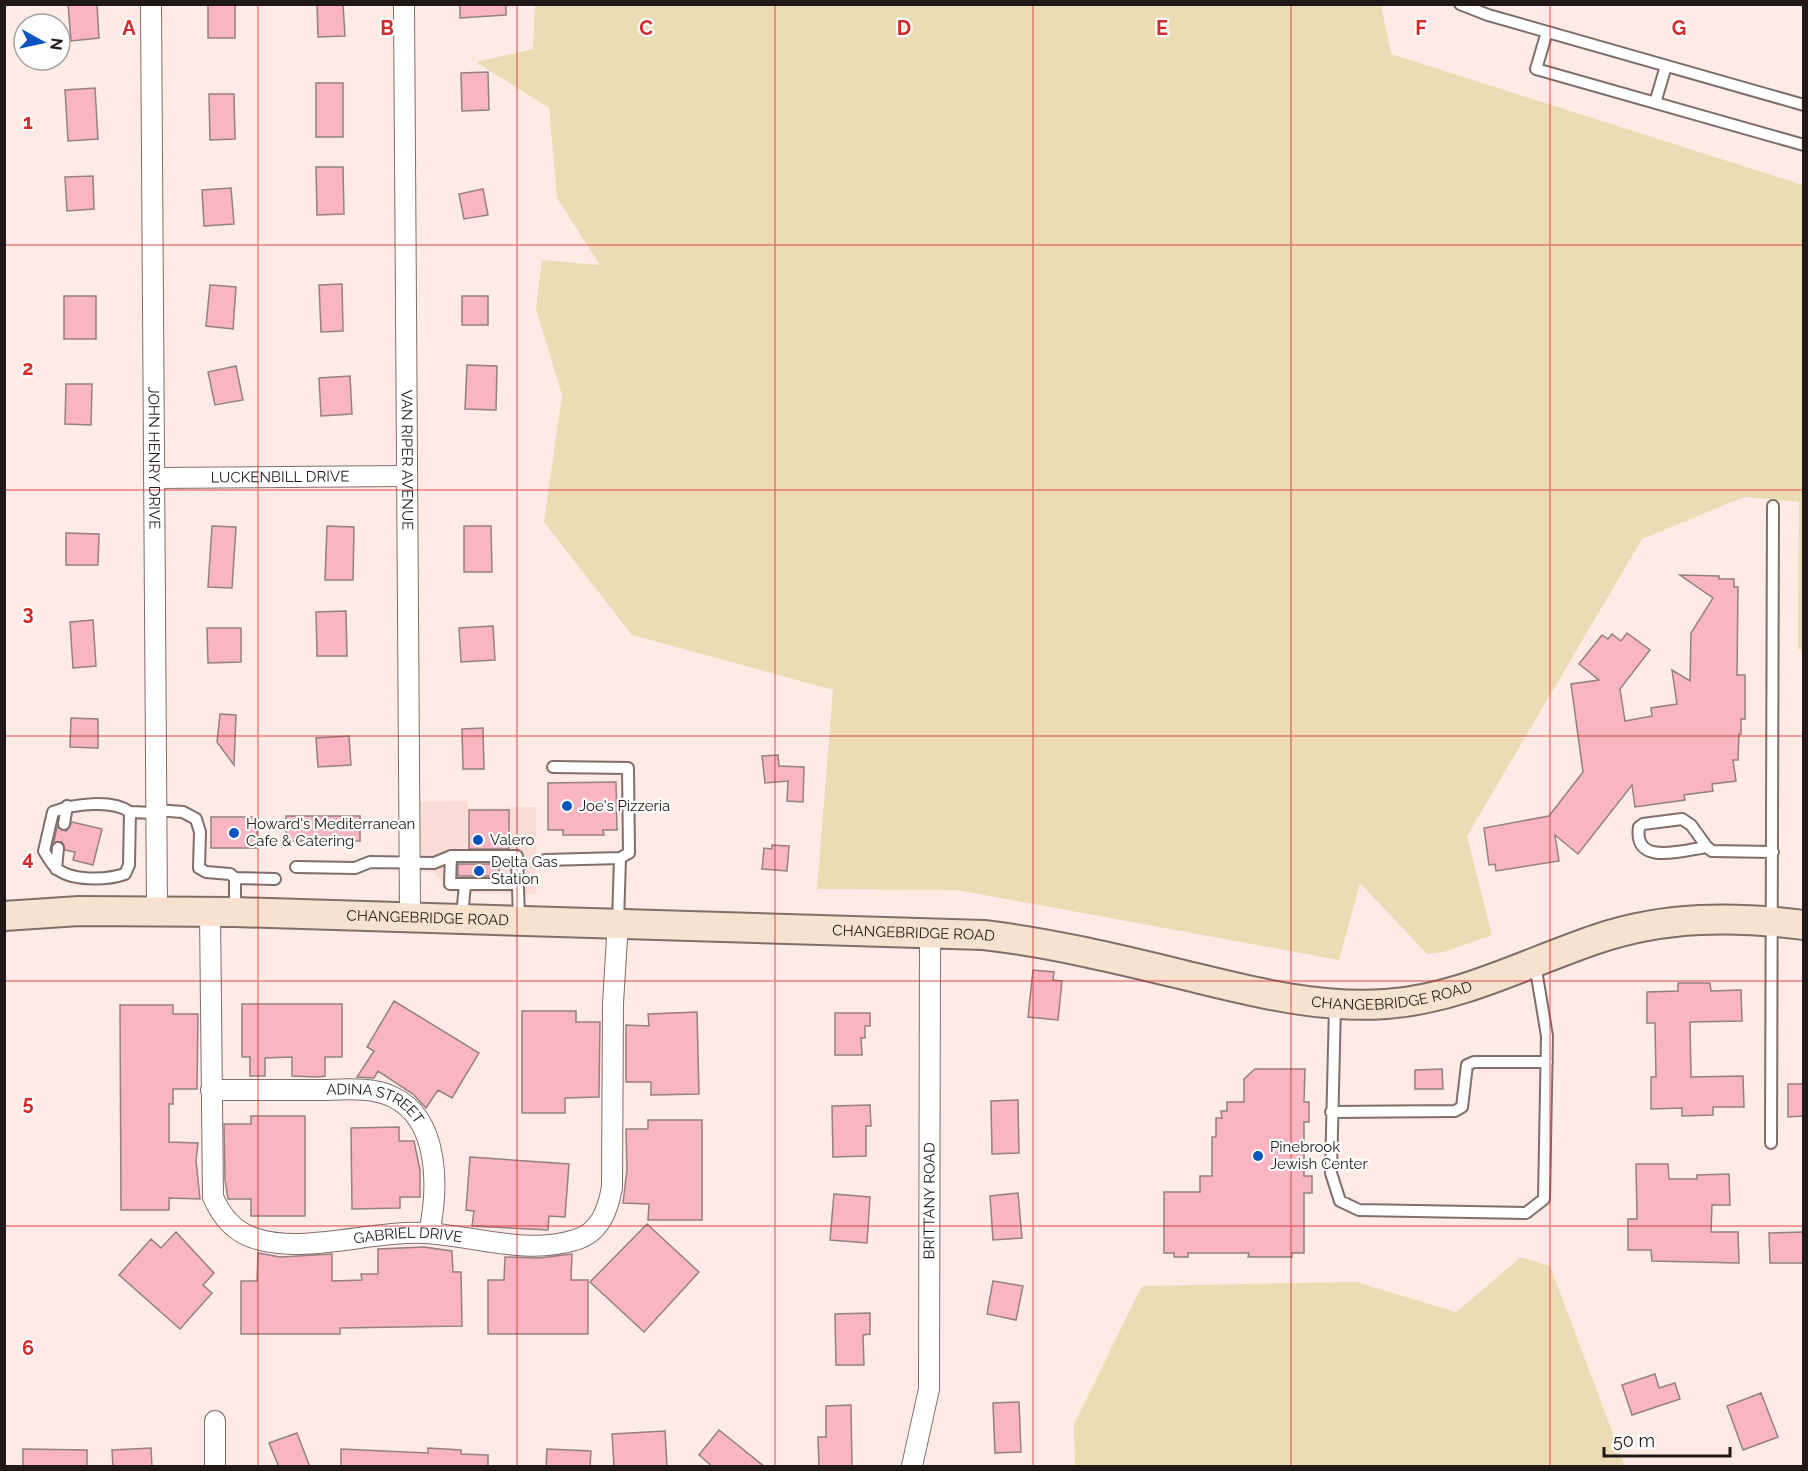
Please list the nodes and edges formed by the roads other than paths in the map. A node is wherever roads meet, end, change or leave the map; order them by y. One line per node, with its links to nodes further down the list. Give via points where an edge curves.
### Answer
1 (151, 4): 10 (street, JOHN HENRY DRIVE)
2 (404, 4): 9 (street, VAN RIPER AVENUE)
3 (1460, 4): 4 (lane)
4 (1547, 32): 5 (lane); 6 (lane, via 1536,69)
5 (1666, 66): 6 (lane); 7 (lane)
6 (1654, 103): 8 (lane)
7 (1803, 105)
8 (1803, 146)
9 (406, 476): 10 (street, LUCKENBILL DRIVE); 23 (street, VAN RIPER AVENUE)
10 (154, 478): 14 (street, JOHN HENRY DRIVE)
11 (1773, 506): 19 (lane)
12 (553, 767): 21 (lane, via 628,768 629,853)
13 (67, 806): 15 (lane, via 120,806); 16 (lane); 25 (lane, via 53,812 44,851)
14 (155, 811): 15 (lane); 26 (lane, via 183,812 196,819 200,868); 30 (street, JOHN HENRY DRIVE)
15 (130, 812): 25 (lane, via 129,865 125,874 79,877)
16 (64, 824)
17 (1707, 847): 17 (lane, via 1682,819 1639,827 1639,836 1648,852 1663,854); 19 (lane, via 1712,851)
18 (58, 848): 25 (lane)
19 (1773, 852): 36 (lane)
20 (451, 856): 23 (lane, via 434,863); 28 (lane, via 450,884); 29 (lane, via 517,856)
21 (620, 858): 22 (lane); 37 (lane)
22 (544, 860)
23 (411, 864): 24 (lane, via 370,862 355,868); 33 (street, VAN RIPER AVENUE)
24 (296, 867)
25 (56, 869)
26 (235, 878): 27 (lane); 31 (lane)
27 (275, 879)
28 (465, 884): 29 (lane); 34 (lane)
29 (518, 884): 35 (lane)
30 (157, 911): 31 (main road, CHANGEBRIDGE ROAD); 32 (main road, CHANGEBRIDGE ROAD)
31 (222, 911): 33 (main road, CHANGEBRIDGE ROAD); 43 (street, GABRIEL DRIVE)
32 (4, 916)
33 (410, 916): 34 (main road, CHANGEBRIDGE ROAD)
34 (462, 917): 35 (main road, CHANGEBRIDGE ROAD)
35 (519, 919): 37 (main road, CHANGEBRIDGE ROAD)
36 (1773, 921): 38 (main road, CHANGEBRIDGE ROAD); 40 (main road, CHANGEBRIDGE ROAD, via 1706,919 1638,928); 45 (lane)
37 (618, 922): 39 (main road, CHANGEBRIDGE ROAD); 46 (street, GABRIEL DRIVE, via 613,1003 612,1187 602,1220 585,1236 548,1244 512,1244)
38 (1803, 925)
39 (930, 932): 41 (main road, CHANGEBRIDGE ROAD, via 1041,942 1235,988); 49 (street, BRITTANY ROAD, via 929,1389)
40 (1534, 962): 41 (main road, CHANGEBRIDGE ROAD, via 1454,992 1420,1000); 42 (lane, via 1547,1036)
41 (1335, 1004): 44 (lane)
42 (1547, 1062): 44 (lane, via 1467,1065 1462,1107 1455,1111); 44 (lane, via 1544,1199 1526,1213 1359,1210 1340,1200 1331,1173)
43 (211, 1090): 46 (street, ADINA STREET, via 358,1090 383,1093 404,1103 425,1130 431,1152 434,1198); 46 (street, GABRIEL DRIVE, via 213,1197 231,1226 273,1243)
44 (1331, 1112)
45 (1772, 1143)
46 (429, 1233)
47 (215, 1421): 48 (street)
48 (215, 1467)
49 (912, 1467)

